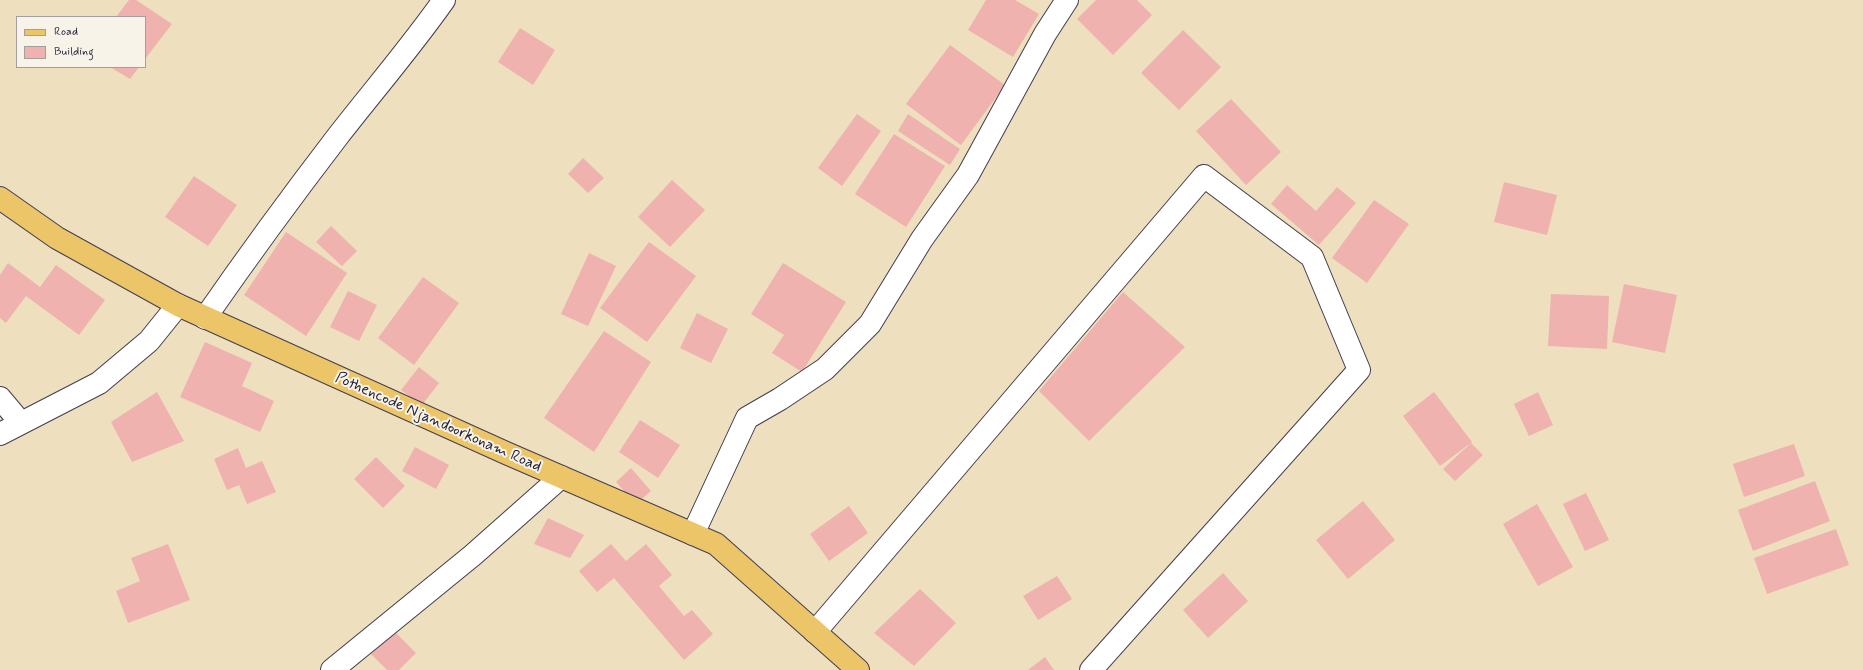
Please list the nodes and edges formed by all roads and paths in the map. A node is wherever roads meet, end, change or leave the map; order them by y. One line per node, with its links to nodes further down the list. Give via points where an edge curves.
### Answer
1 (444, 0): 5 (street, via 258,243)
2 (1067, 0): 10 (street, via 968,175 922,239 870,324 825,369 748,418)
3 (0, 198): 4 (main road, Pothencode Njandoorkonam Road, via 58,238)
4 (178, 305): 5 (main road, Pothencode Njandoorkonam Road); 7 (street, via 149,341 99,383)
5 (205, 318): 9 (main road, Pothencode Njandoorkonam Road)
6 (0, 398): 7 (street)
7 (21, 423): 8 (street)
8 (0, 434)
9 (561, 477): 10 (main road, Pothencode Njandoorkonam Road); 12 (street, via 473,554)
10 (693, 534): 11 (main road, Pothencode Njandoorkonam Road, via 716,544)
11 (815, 632): 13 (main road, Pothencode Njandoorkonam Road); 14 (street, via 1204,176 1312,257 1359,370)
12 (332, 670)
13 (858, 670)
14 (1091, 670)

